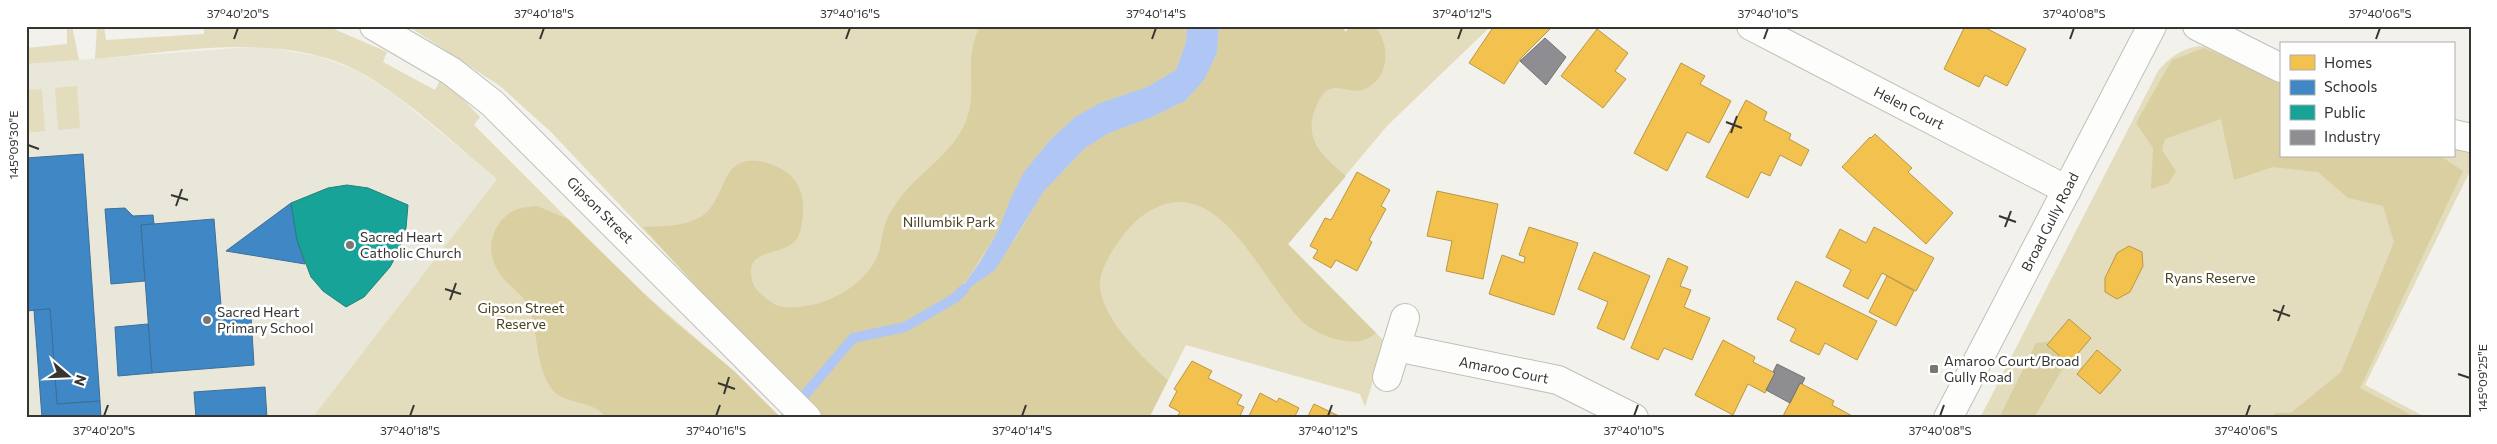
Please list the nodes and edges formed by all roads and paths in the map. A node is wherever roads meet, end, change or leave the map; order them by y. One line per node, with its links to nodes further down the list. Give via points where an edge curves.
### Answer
1 (374, 26): 12 (street, Gipson Street, via 466,81 525,135)
2 (1751, 26): 8 (street, Helen Court)
3 (2152, 26): 8 (street, Broad Gully Road)
4 (2197, 26): 5 (street)
5 (2280, 68)
6 (2454, 134): 7 (street)
7 (2471, 138)
8 (2067, 190): 14 (street, Broad Gully Road)
9 (1405, 318): 10 (street)
10 (1396, 347): 11 (street); 13 (street, Amaroo Court, via 1540,375)
11 (1387, 377)
12 (807, 418)
13 (1634, 418)
14 (1948, 418)

